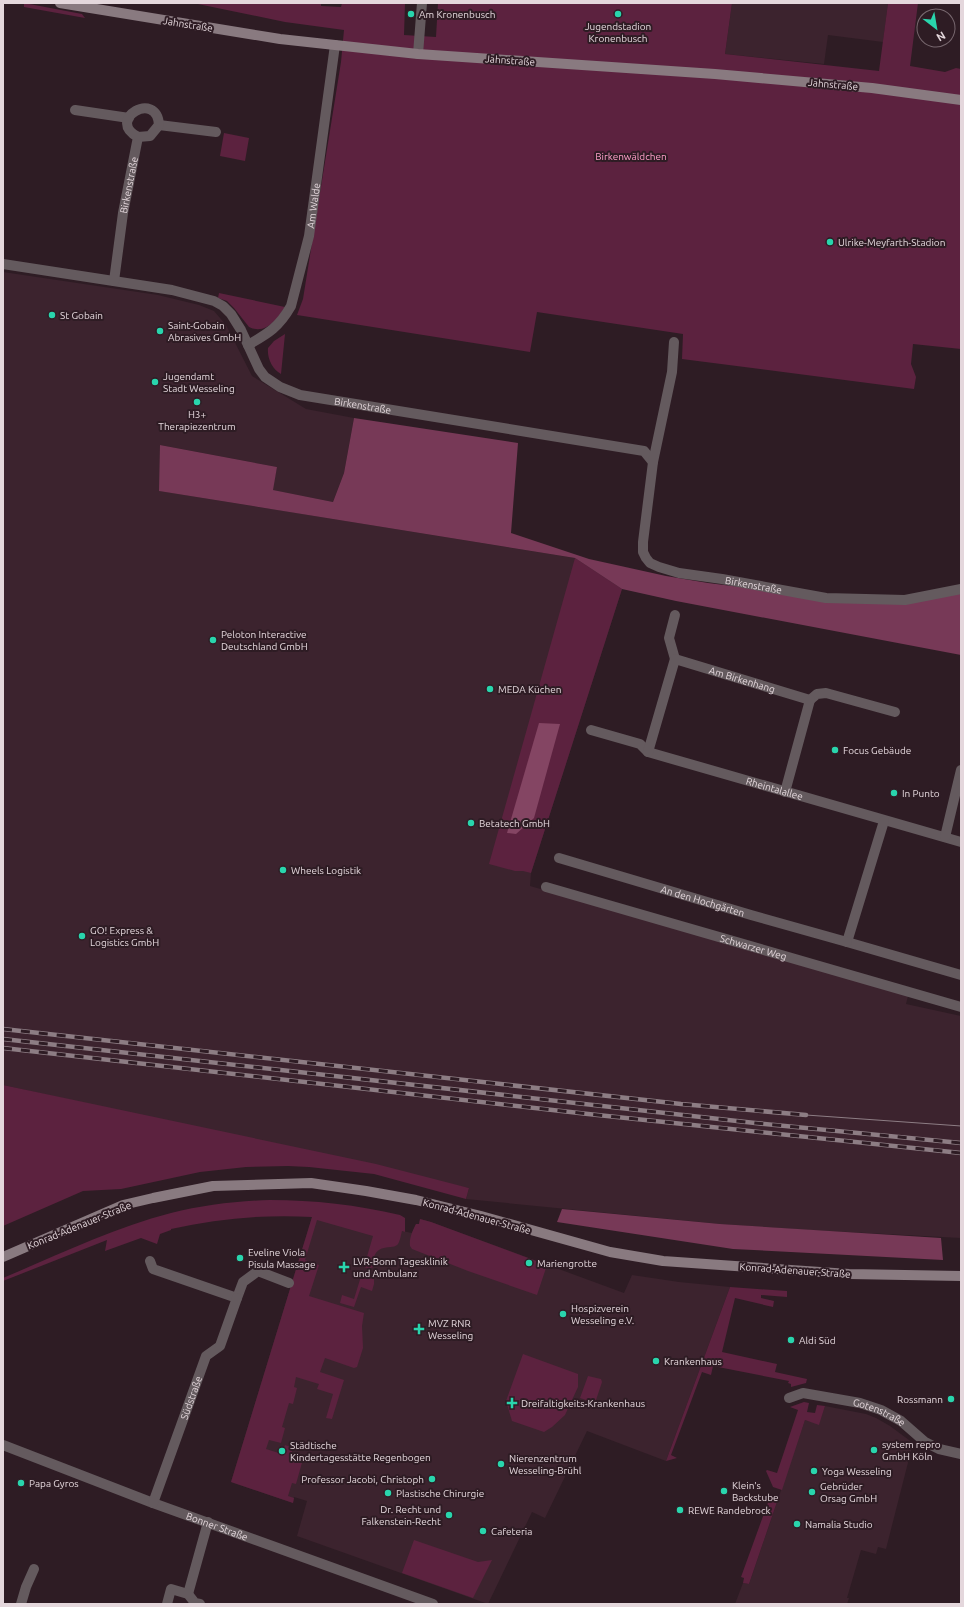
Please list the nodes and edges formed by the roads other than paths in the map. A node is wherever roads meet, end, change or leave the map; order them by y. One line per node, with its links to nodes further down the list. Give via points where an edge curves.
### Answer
1 (60, 3): 3 (main road, Jahnstraße, via 280,39)
2 (422, 3): 4 (street)
3 (335, 45): 4 (main road, Jahnstraße); 14 (street, Am Walde, via 309,236 291,306 273,330)
4 (418, 54): 5 (main road, Jahnstraße, via 714,74 872,88)
5 (961, 100)
6 (76, 110): 7 (street)
7 (129, 118): 8 (street, via 138,108 146,108 155,114); 10 (street, via 129,130)
8 (159, 125): 9 (street); 10 (street, via 150,136)
9 (216, 132)
10 (138, 137): 12 (street, Birkenstraße, via 123,213)
11 (3, 264): 12 (street, Birkenstraße)
12 (114, 281): 14 (street, Birkenstraße, via 172,290 214,301 231,314)
13 (674, 342): 15 (street, Birkenstraße, via 672,372)
14 (248, 345): 15 (street, Birkenstraße, via 265,377 280,387 300,395 644,451)
15 (653, 462): 16 (street, Birkenstraße, via 643,552 650,563 659,567 679,573 722,578 826,598 905,600)
16 (961, 589)
17 (675, 615): 18 (street, via 669,638)
18 (675, 659): 19 (street, Am Birkenhang); 22 (street)
19 (810, 700): 20 (street, via 817,694 826,692); 24 (street)
20 (895, 712)
21 (591, 730): 22 (street, Rheintalallee, via 640,744)
22 (648, 752): 24 (street, Rheintalallee)
23 (961, 770): 26 (street)
24 (785, 792): 25 (street, Rheintalallee)
25 (884, 820): 26 (street, Rheintalallee); 30 (street)
26 (945, 837): 27 (street, Rheintalallee)
27 (961, 842)
28 (559, 858): 30 (street, An den Hochgärten)
29 (546, 887): 32 (street, Schwarzer Weg)
30 (847, 942): 31 (street, An den Hochgärten)
31 (961, 975)
32 (961, 1007)
33 (3, 1256): 35 (main road, Konrad-Adenauer-Straße, via 138,1201 213,1186 311,1183 416,1200 610,1252 663,1261 849,1274)
34 (150, 1261): 37 (street, via 153,1269)
35 (961, 1276)
36 (289, 1282): 37 (street, Südstraße, via 258,1271 243,1282)
37 (237, 1298): 41 (street, Südstraße, via 220,1346 206,1356)
38 (789, 1398): 40 (street, Gotenstraße, via 803,1393 860,1403 901,1421 925,1442 939,1449)
39 (3, 1445): 41 (street, Bonner Straße)
40 (961, 1454)
41 (153, 1503): 42 (street, Bonner Straße)
42 (208, 1522): 44 (street); 45 (street, Bonner Straße)
43 (34, 1570): 46 (street)
44 (188, 1594): 47 (street, via 171,1589); 48 (street, via 195,1603)
45 (429, 1603)
46 (21, 1604)
47 (167, 1604)
48 (200, 1604)

